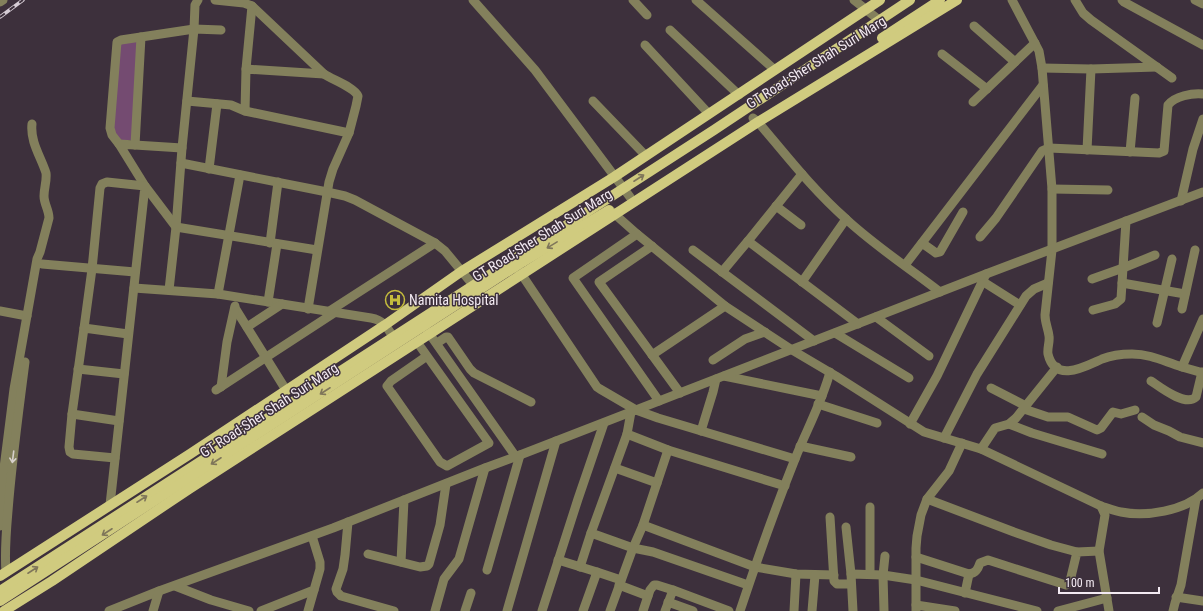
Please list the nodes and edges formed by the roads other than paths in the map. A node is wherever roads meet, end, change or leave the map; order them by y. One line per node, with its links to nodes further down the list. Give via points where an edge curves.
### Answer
1 (3, 0): 16 (street)
2 (198, 0): 23 (street, via 194,5)
3 (215, 0): 18 (street)
4 (473, 0): 65 (street, via 540,76)
5 (633, 0): 20 (street)
6 (696, 0): 36 (street)
7 (854, 0): 19 (street)
8 (880, 0): 19 (main road)
9 (910, 0): 21 (main road, GT Road;Sher Shah Suri Marg)
10 (940, 0): 51 (main road, GT Road;Sher Shah Suri Marg)
11 (957, 0): 51 (main road)
12 (1012, 0): 27 (street)
13 (1075, 0): 32 (street, via 1091,20)
14 (1122, 0): 29 (street)
15 (1195, 0): 17 (street)
16 (0, 2)
17 (1203, 4)
18 (252, 6): 34 (street); 37 (street)
19 (866, 9): 21 (street); 36 (main road)
20 (647, 15)
21 (879, 20): 68 (main road, GT Road;Sher Shah Suri Marg, one-way to 21)
22 (974, 26): 31 (street)
23 (194, 29): 24 (street); 26 (street); 45 (street)
24 (221, 30)
25 (670, 30): 42 (street)
26 (141, 37): 54 (street, via 119,40 116,45 110,128); 55 (street)
27 (1034, 43): 31 (street); 33 (street, via 1039,51)
28 (644, 45): 49 (street)
29 (1203, 45)
30 (942, 54): 40 (street)
31 (1015, 62): 40 (street)
32 (1157, 67): 35 (street); 38 (street)
33 (1042, 68): 35 (street); 39 (street)
34 (246, 69): 37 (street); 48 (street)
35 (1091, 69): 58 (street)
36 (775, 70): 42 (main road)
37 (324, 74): 53 (street, via 357,93)
38 (1172, 78)
39 (1043, 85): 57 (street); 89 (street)
40 (987, 89): 46 (street)
41 (1203, 94): 59 (street, via 1173,100 1168,105 1164,151)
42 (739, 95): 49 (main road)
43 (1134, 98): 59 (street)
44 (593, 101): 60 (street)
45 (188, 102): 47 (street); 56 (street)
46 (973, 102)
47 (217, 104): 48 (street, via 231,105); 62 (street)
48 (245, 111): 53 (street)
49 (710, 114): 60 (main road)
50 (1203, 119): 75 (street)
51 (755, 120): 63 (street); 73 (main road, GT Road;Sher Shah Suri Marg); 77 (main road)
52 (32, 124): 95 (street, via 33,141 47,178 44,197 49,218)
53 (349, 133): 71 (street, via 333,169)
54 (119, 144): 55 (street); 67 (street)
55 (135, 144): 56 (street)
56 (182, 148): 61 (street)
57 (1049, 148): 58 (street); 69 (street); 85 (street, via 1042,151)
58 (1087, 150): 59 (street)
59 (1130, 152)
60 (646, 156): 65 (main road)
61 (180, 163): 62 (street); 82 (street)
62 (209, 169): 64 (street)
63 (802, 174): 76 (street); 79 (street)
64 (240, 175): 66 (street); 84 (street)
65 (614, 177): 68 (street); 103 (main road)
66 (278, 182): 71 (street); 87 (street)
67 (145, 186): 82 (street); 101 (street, via 107,182 102,184); 104 (street)
68 (623, 188): 73 (street); 74 (main road, GT Road;Sher Shah Suri Marg)
69 (1052, 189): 70 (street); 93 (street)
70 (1108, 190)
71 (327, 192): 88 (street, via 355,200); 91 (street)
72 (1203, 192): 75 (street)
73 (630, 197): 77 (main road, GT Road;Sher Shah Suri Marg)
74 (604, 200): 77 (street); 111 (main road, GT Road;Sher Shah Suri Marg)
75 (1181, 201): 80 (street)
76 (776, 206): 81 (street); 86 (street)
77 (612, 212): 83 (street); 102 (main road, GT Road;Sher Shah Suri Marg)
78 (963, 212): 89 (street, via 940,252 936,254)
79 (846, 219): 99 (street); 108 (street)
80 (1126, 221): 93 (street); 100 (street)
81 (801, 225)
82 (176, 227): 84 (street); 113 (street)
83 (636, 234): 90 (street); 166 (street, via 574,278)
84 (228, 236): 87 (street); 116 (street)
85 (980, 237)
86 (748, 240): 105 (street); 108 (street)
87 (273, 243): 91 (street); 119 (street)
88 (435, 243): 103 (street); 128 (street)
89 (922, 243): 99 (street)
90 (652, 246): 122 (street); 146 (street, via 599,282)
91 (317, 250): 124 (street)
92 (693, 250): 105 (street)
93 (1052, 250): 106 (street); 109 (street)
94 (1196, 250): 117 (street)
95 (40, 252): 98 (street); 129 (street)
96 (1155, 254): 100 (street)
97 (1172, 259): 114 (street)
98 (42, 264): 101 (street); 222 (street, one-way to 222, via 26,355 11,472)
99 (905, 265): 115 (street)
100 (1123, 268): 107 (street); 110 (street)
101 (92, 269): 104 (street); 136 (street)
102 (519, 270): 137 (main road, GT Road;Sher Shah Suri Marg); 170 (street, via 597,387)
103 (462, 271): 111 (street); 134 (main road)
104 (135, 272): 112 (street)
105 (722, 272): 142 (street)
106 (984, 278): 115 (street); 121 (street); 176 (street, via 937,376)
107 (1092, 279)
108 (802, 282): 133 (street)
109 (1048, 283): 121 (street, via 1030,292); 152 (street, via 1045,320 1050,338 1048,354)
110 (1122, 283): 114 (street); 126 (street, via 1120,301)
111 (473, 285): 141 (main road, GT Road;Sher Shah Suri Marg)
112 (134, 288): 113 (street); 140 (street)
113 (170, 290): 116 (street)
114 (1165, 290): 117 (street); 132 (street)
115 (940, 292): 130 (street)
116 (218, 294): 118 (street)
117 (1185, 294): 125 (street)
118 (237, 297): 119 (street); 123 (street)
119 (268, 302): 120 (street)
120 (282, 304): 124 (street); 135 (street)
121 (1020, 305): 180 (street, via 977,374)
122 (725, 306): 138 (street); 146 (street)
123 (235, 308): 135 (street); 149 (street, via 218,388)
124 (308, 308): 128 (street)
125 (1182, 309)
126 (1092, 310)
127 (0, 311): 129 (street)
128 (331, 312): 134 (street, via 377,319); 149 (street)
129 (27, 316): 192 (street)
130 (876, 317): 133 (street); 148 (street)
131 (1203, 319): 153 (street)
132 (1157, 322)
133 (858, 324): 139 (street)
134 (385, 325): 141 (street); 163 (main road)
135 (247, 327): 149 (street)
136 (84, 328): 140 (street); 154 (street)
137 (427, 330): 143 (main road); 144 (street); 246 (main road, GT Road;Sher Shah Suri Marg, one-way to 246)
138 (765, 332): 145 (street); 150 (street, via 745,339)
139 (835, 333): 142 (street); 160 (street)
140 (128, 334): 157 (street)
141 (393, 337): 238 (main road, GT Road;Sher Shah Suri Marg, one-way to 141)
142 (814, 341): 145 (street)
143 (417, 342): 147 (street); 249 (main road)
144 (437, 343): 151 (street, via 448,338); 158 (street)
145 (792, 350): 155 (street); 159 (street)
146 (652, 355): 164 (street)
147 (427, 356): 147 (street, via 489,443 448,466 440,462 387,386)
148 (929, 356)
149 (265, 358): 163 (street)
150 (713, 360)
151 (468, 367): 158 (street); 167 (street, via 474,373)
152 (1057, 367): 153 (street, via 1071,371 1112,356 1132,354 1152,356); 168 (street)
153 (1182, 367): 156 (street)
154 (78, 369): 157 (street); 171 (street)
155 (830, 372): 165 (street); 176 (street)
156 (1202, 372): 161 (street, via 1196,397 1190,400 1175,396)
157 (124, 374): 173 (street)
158 (458, 374): 188 (street)
159 (720, 377): 164 (street); 165 (street); 178 (street)
160 (909, 378)
161 (1151, 381)
162 (991, 388): 168 (street)
163 (286, 390): 201 (main road)
164 (680, 393): 166 (street)
165 (820, 400): 175 (street); 184 (street)
166 (659, 401): 170 (street)
167 (531, 402)
168 (1025, 407): 169 (street, via 1048,417 1068,416 1097,430 1113,412 1121,414); 177 (street)
169 (1135, 410)
170 (633, 411): 174 (street); 178 (street); 179 (street)
171 (72, 414): 173 (street); 190 (street, via 70,452)
172 (1142, 417): 183 (street, via 1180,437)
173 (119, 421): 190 (street)
174 (604, 423): 181 (street); 217 (street)
175 (877, 423)
176 (910, 424): 180 (street, via 924,432)
177 (1009, 424): 185 (street, via 995,428); 187 (street)
178 (700, 431): 191 (street)
179 (627, 434): 186 (street); 194 (street)
180 (944, 438): 182 (street)
181 (556, 441): 188 (street); 258 (street)
182 (962, 443): 185 (street); 200 (street, via 949,471)
183 (1203, 443)
184 (800, 446): 189 (street); 191 (street)
185 (980, 449): 202 (street)
186 (668, 450): 195 (street); 197 (street)
187 (1102, 454)
188 (518, 456): 193 (street); 221 (street)
189 (851, 457)
190 (115, 458): 201 (street)
191 (795, 460): 197 (street)
192 (2, 468): 207 (street)
193 (485, 468): 196 (street); 256 (street, via 459,559 444,579)
194 (615, 468): 195 (street); 209 (street)
195 (657, 483): 206 (street)
196 (446, 484): 199 (street); 218 (street, via 440,525 429,564 425,567)
197 (785, 486): 220 (street)
198 (1200, 496): 202 (street, via 1174,508 1144,513 1120,512); 243 (street, via 1182,581)
199 (404, 500): 205 (street); 218 (street)
200 (927, 500): 213 (street); 216 (street, via 918,526)
201 (110, 505): 222 (main road)
202 (1101, 506): 212 (street, via 1105,515)
203 (870, 507): 226 (street)
204 (830, 517): 229 (street)
205 (348, 522): 210 (street); 255 (street, via 345,555 337,592 341,596)
206 (643, 525): 211 (street); 220 (street)
207 (0, 526)
208 (846, 527): 225 (street)
209 (591, 533): 211 (street); 219 (street)
210 (312, 536): 235 (street); 236 (street, via 320,562)
211 (633, 548): 232 (street); 234 (street, via 653,552)
212 (1099, 551): 213 (street); 244 (street)
213 (1077, 552): 227 (street, via 1070,581 1066,585 988,560 980,562 976,571)
214 (368, 554): 218 (street)
215 (885, 556): 230 (street)
216 (916, 557): 227 (street); 231 (street)
217 (558, 560): 219 (street); 259 (street)
218 (401, 562)
219 (580, 567): 223 (street)
220 (755, 567): 224 (street); 234 (street)
221 (487, 570)
222 (2, 572)
223 (597, 572): 232 (street); 260 (street)
224 (796, 574): 228 (street); 267 (street)
225 (851, 574): 226 (street); 233 (street)
226 (870, 574): 230 (street)
227 (969, 574): 240 (street)
228 (815, 575): 229 (street); 268 (street)
229 (834, 575): 233 (street, via 836,584)
230 (883, 575): 231 (street); 270 (street)
231 (916, 580): 240 (street); 248 (street)
232 (620, 583): 242 (street); 261 (street)
233 (851, 584): 269 (street)
234 (748, 585): 266 (street)
235 (175, 586): 239 (street); 252 (street)
236 (314, 590): 253 (street); 254 (street)
237 (673, 590): 242 (street, via 655,584); 247 (street); 265 (street)
238 (0, 591)
239 (159, 591): 250 (street); 251 (street)
240 (965, 592): 272 (street)
241 (470, 593): 257 (street)
242 (648, 596): 262 (street)
243 (1176, 597): 245 (street); 275 (street)
244 (1107, 598): 273 (street); 274 (street)
245 (1203, 601)
246 (0, 602)
247 (668, 602): 263 (street); 264 (street)
248 (916, 608): 271 (street)
249 (4, 611)
250 (110, 611)
251 (154, 611)
252 (249, 611)
253 (261, 611)
254 (308, 611)
255 (394, 611)
256 (435, 611)
257 (466, 611)
258 (507, 611)
259 (542, 611)
260 (583, 611)
261 (610, 611)
262 (643, 611)
263 (665, 611)
264 (692, 611)
265 (729, 611)
266 (740, 611)
267 (794, 611)
268 (812, 611)
269 (853, 611)
270 (884, 611)
271 (955, 611)
272 (1037, 611)
273 (1058, 611)
274 (1108, 611)
275 (1173, 611)

